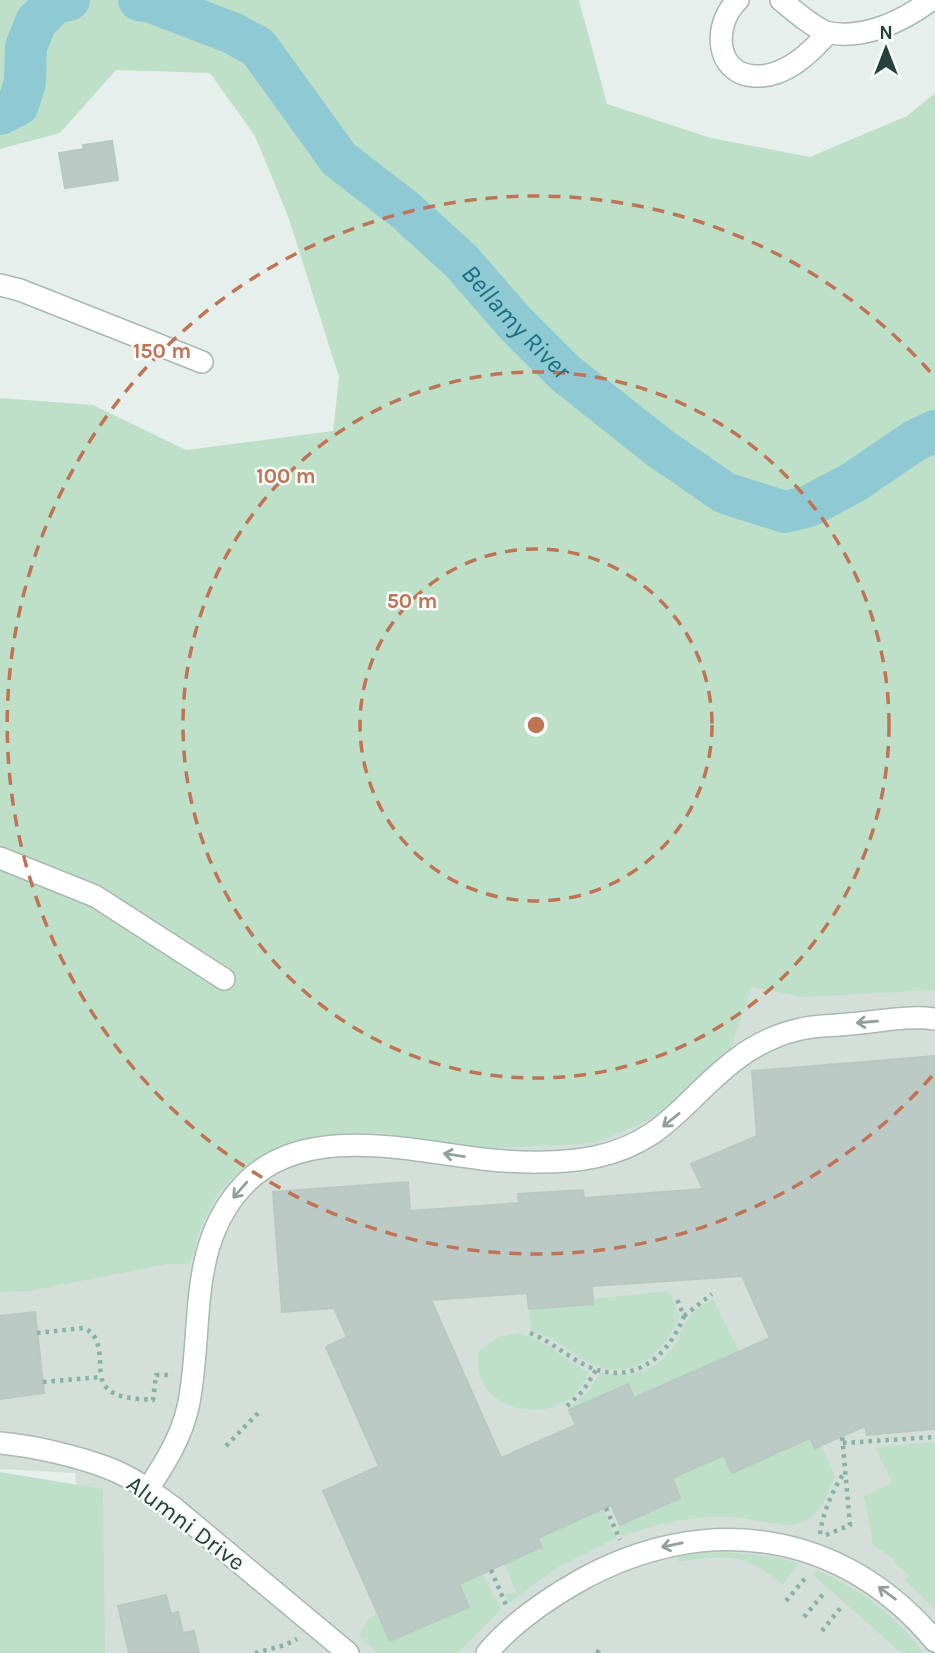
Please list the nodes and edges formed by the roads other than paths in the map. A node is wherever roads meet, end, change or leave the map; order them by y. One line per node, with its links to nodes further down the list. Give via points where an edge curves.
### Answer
1 (738, 0): 4 (street, via 728,9 720,38 730,64 743,73 770,74 791,65)
2 (781, 0): 4 (street)
3 (931, 0): 4 (street, via 908,17 882,27)
4 (828, 33)
5 (0, 285): 6 (street)
6 (202, 362)
7 (0, 858): 8 (street, via 95,896)
8 (224, 979)
9 (935, 1019): 11 (street, one-way to 11, via 801,1029 767,1041 739,1057 667,1124 635,1144 596,1157 485,1160 359,1144 302,1152 270,1164 236,1194 213,1237 200,1279 187,1409 178,1441)
10 (0, 1443): 11 (street, Alumni Drive, via 109,1468)
11 (148, 1489): 13 (street, Alumni Drive)
12 (935, 1641): 14 (street, one-way to 14, via 893,1598 836,1562 797,1549 712,1539 633,1555 591,1574 529,1613)
13 (348, 1653)
14 (486, 1653)

